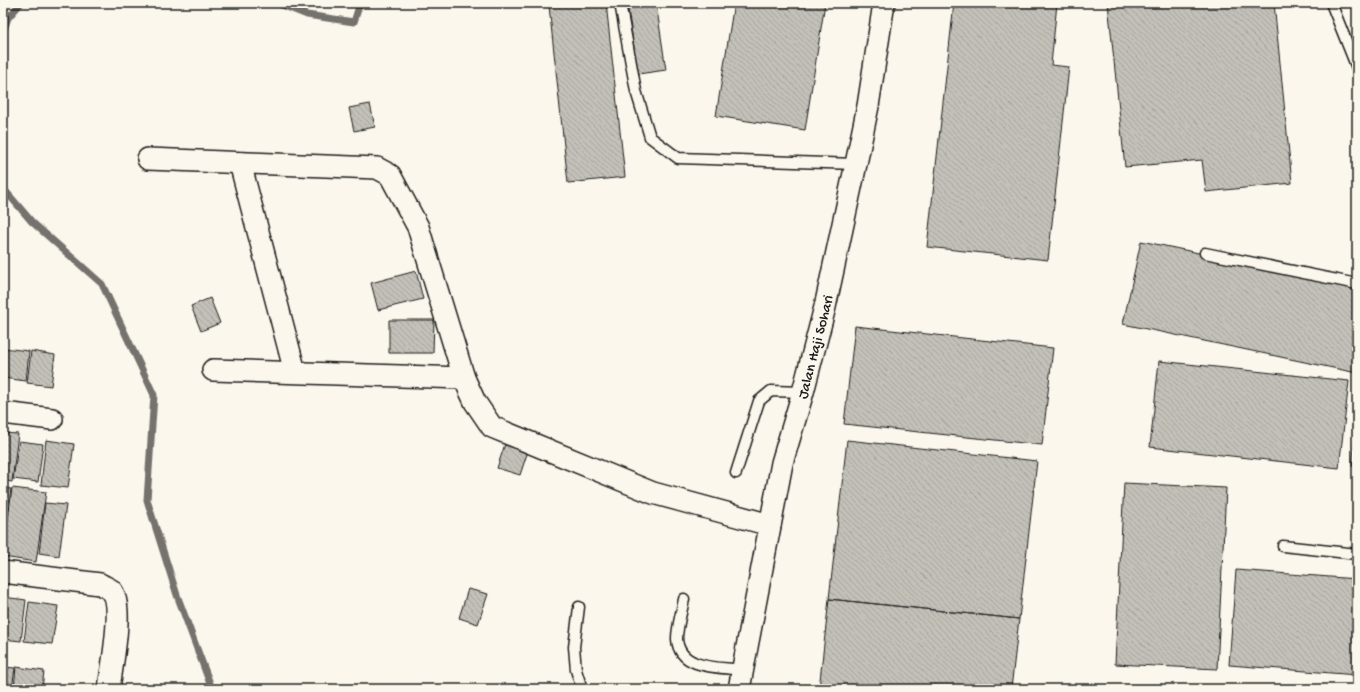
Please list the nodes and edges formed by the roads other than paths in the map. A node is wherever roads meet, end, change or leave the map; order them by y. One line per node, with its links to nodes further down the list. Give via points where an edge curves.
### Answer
1 (620, 3): 7 (lane, via 636,91 650,137 678,158)
2 (884, 3): 7 (street, Jalan Haji Sohari)
3 (1332, 3): 4 (lane)
4 (1357, 68)
5 (148, 159): 6 (street)
6 (240, 163): 11 (street); 12 (street, via 377,168 390,174 418,227)
7 (856, 164): 13 (street, Jalan Haji Sohari, via 825,307)
8 (1205, 253): 9 (lane)
9 (1357, 284)
10 (213, 370): 11 (street)
11 (295, 372): 12 (street)
12 (464, 378): 17 (street, via 475,402 492,427 653,493)
13 (803, 392): 16 (lane, via 771,391 759,401); 17 (street, Jalan Haji Sohari, via 782,463)
14 (3, 412): 15 (street)
15 (52, 419)
16 (736, 473)
17 (770, 525): 23 (street, Jalan Haji Sohari)
18 (1283, 546): 19 (lane)
19 (1357, 554)
20 (3, 572): 24 (street, via 100,584 111,590 116,601 117,625)
21 (684, 599): 23 (lane, via 677,637 679,648 685,658)
22 (579, 607): 25 (lane, via 574,647 576,670)
23 (741, 679)
24 (108, 689)
25 (582, 689)

